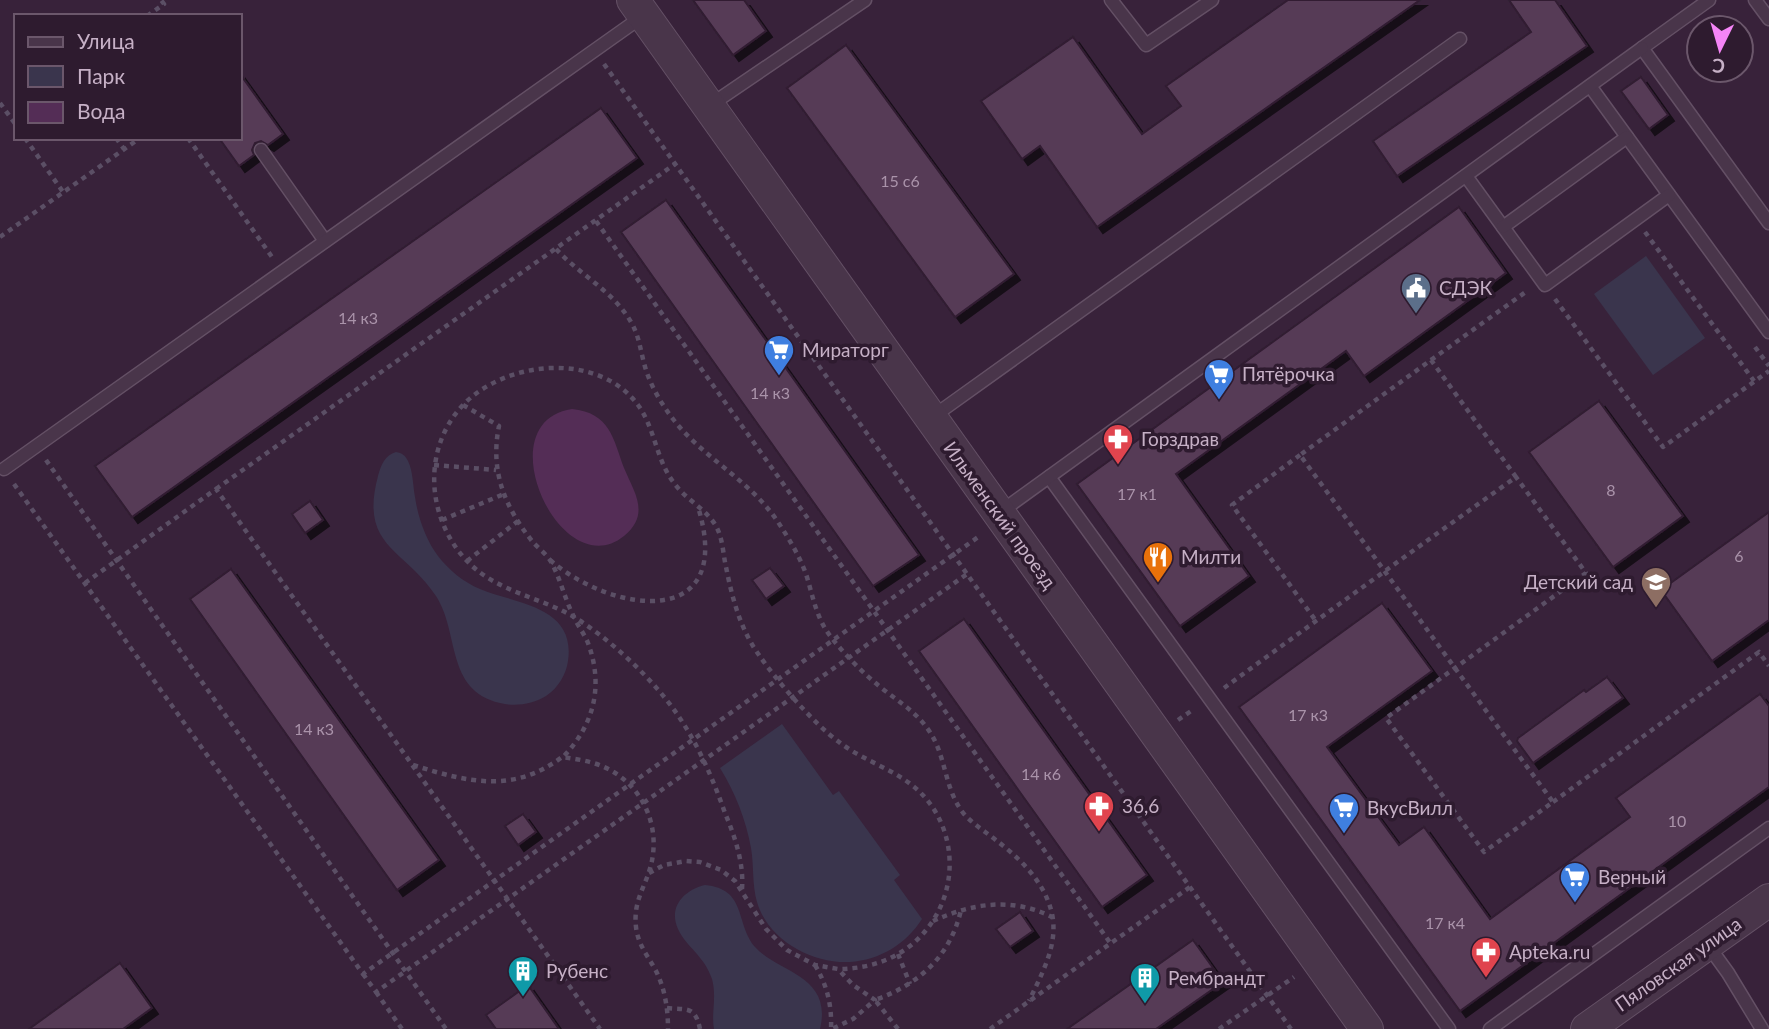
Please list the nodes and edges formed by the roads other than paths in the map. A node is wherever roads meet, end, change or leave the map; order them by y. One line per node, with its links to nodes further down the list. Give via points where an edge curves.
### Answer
1 (865, 0): 11 (lane)
2 (1111, 0): 3 (lane, via 1146,45)
3 (1212, 0)
4 (1709, 0): 9 (lane)
5 (1755, 0): 7 (lane)
6 (639, 8): 11 (street, Ильменский проезд); 18 (lane, via 594,50)
7 (1769, 19)
8 (1460, 39): 20 (lane)
9 (1642, 48): 10 (lane); 16 (lane)
10 (1590, 86): 12 (lane); 14 (lane)
11 (709, 106): 20 (street, Ильменский проезд)
12 (1628, 137): 15 (lane); 17 (lane)
13 (261, 150): 18 (lane)
14 (1466, 176): 17 (lane); 22 (lane)
15 (1669, 195): 17 (lane, via 1543,283); 19 (lane)
16 (1769, 223)
17 (1503, 227)
18 (326, 241): 21 (lane)
19 (1769, 332)
20 (931, 418): 23 (street, Ильменский проезд)
21 (4, 469)
22 (1049, 477): 23 (lane); 28 (lane)
23 (1001, 516): 27 (street, Ильменский проезд)
24 (1769, 828): 29 (lane)
25 (1769, 900): 26 (street, Пяловская улица)
26 (1707, 944): 30 (street, Пяловская улица); 31 (lane)
27 (1367, 1029)
28 (1449, 1029)
29 (1490, 1029)
30 (1587, 1029)
31 (1762, 1029)

